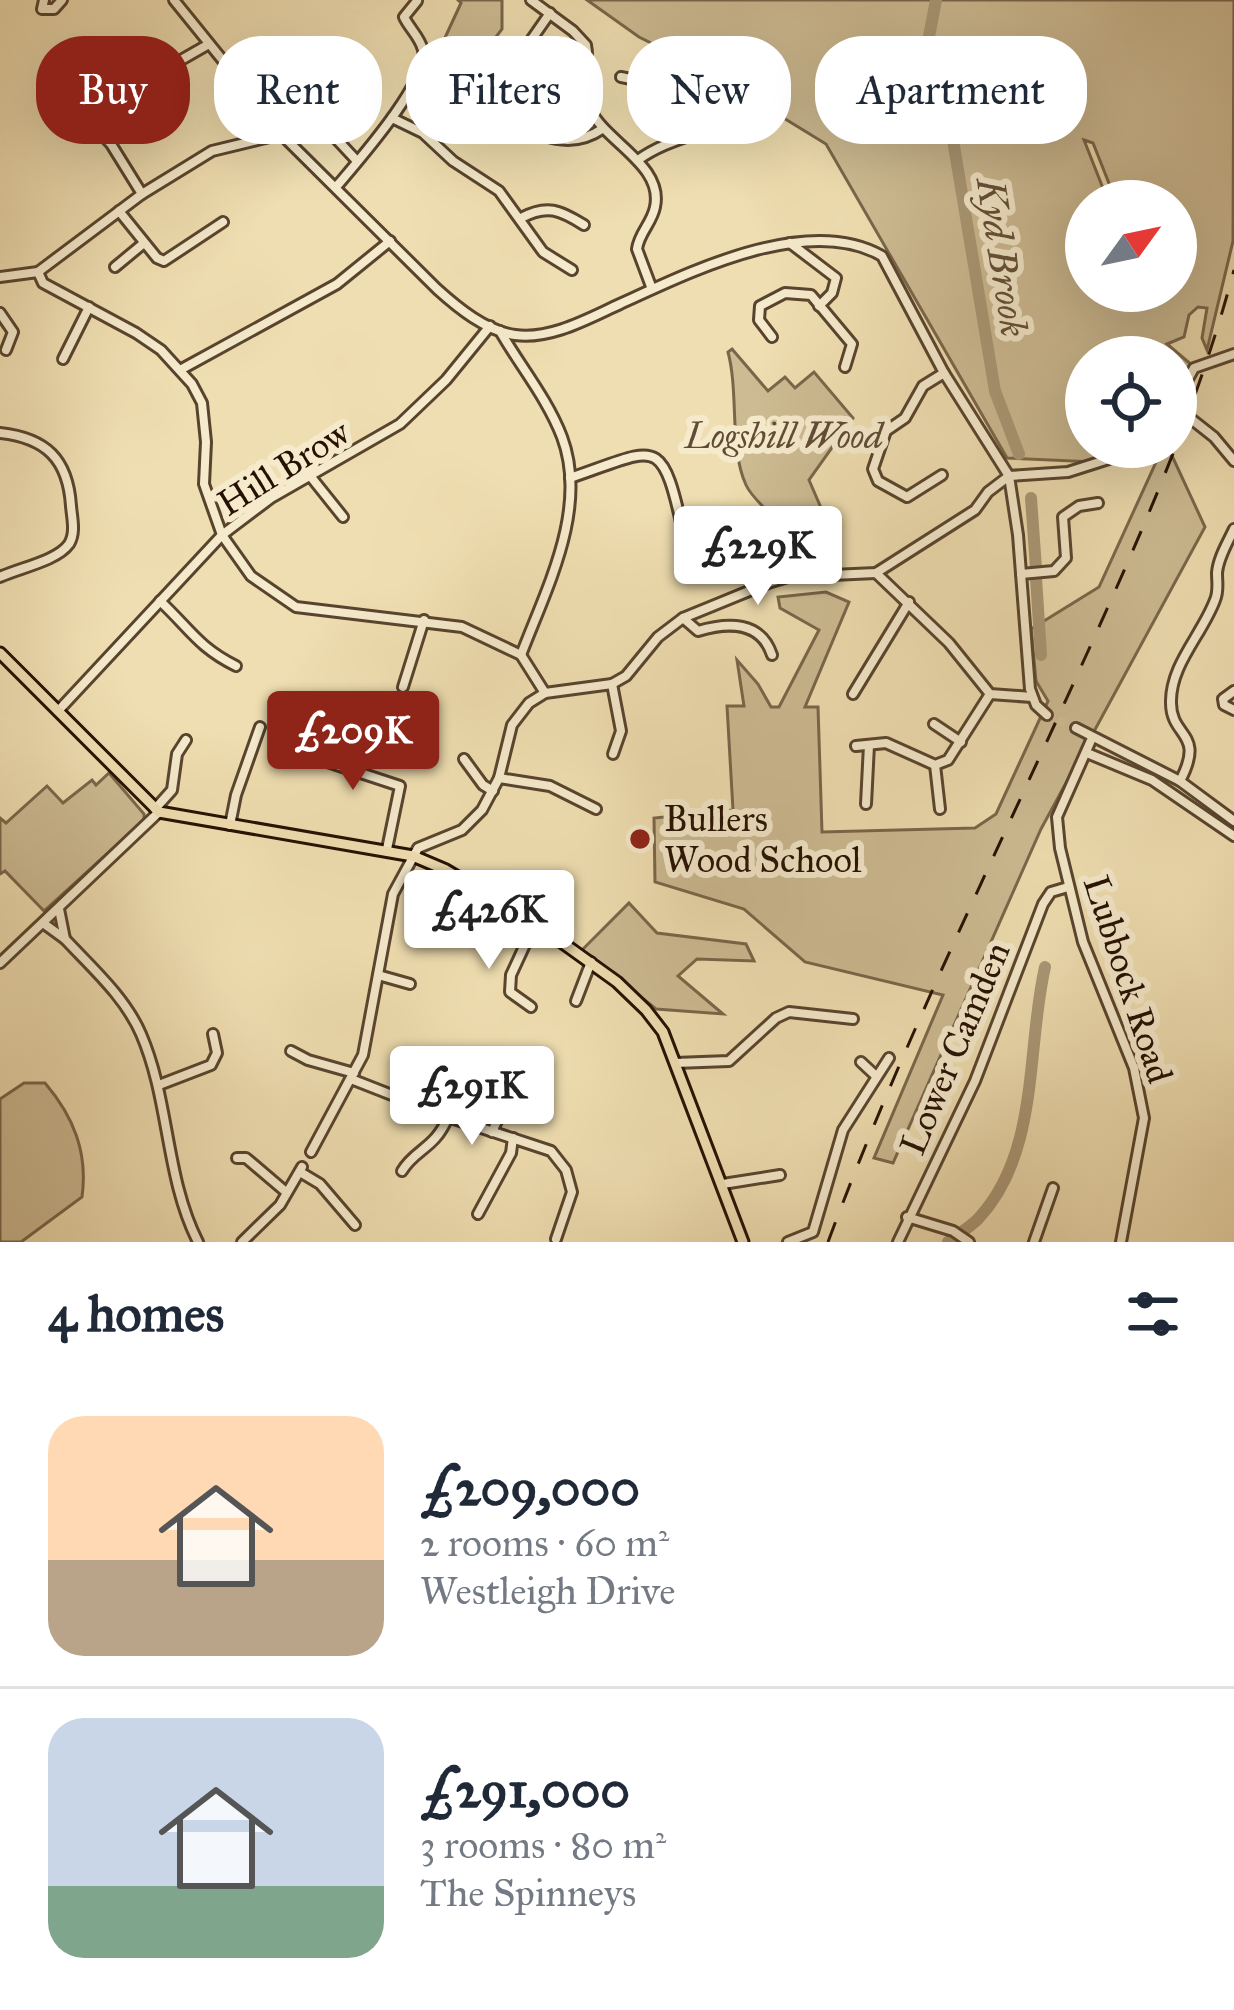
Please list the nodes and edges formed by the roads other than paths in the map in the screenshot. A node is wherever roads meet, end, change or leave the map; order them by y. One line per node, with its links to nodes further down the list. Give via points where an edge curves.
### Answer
1 (44, 0): 2 (street, via 41,9)
2 (62, 0)
3 (174, 0): 9 (street)
4 (531, 0): 6 (street)
5 (417, 1): 14 (street, via 404,17 423,52 421,70)
6 (550, 13): 7 (street); 8 (street)
7 (534, 36)
8 (576, 36)
9 (209, 44): 10 (street); 11 (street)
10 (214, 50)
11 (190, 55)
12 (621, 77): 13 (street)
13 (627, 78)
14 (392, 118): 22 (street); 26 (street, via 500,191)
15 (603, 130): 21 (street)
16 (109, 144): 24 (street)
17 (241, 144): 24 (street, via 212,151)
18 (293, 144): 23 (street)
19 (341, 144): 22 (street)
20 (665, 144): 21 (street)
21 (638, 160): 36 (street, via 656,196 637,243)
22 (357, 161): 23 (street)
23 (337, 186): 29 (street)
24 (142, 194): 25 (street)
25 (119, 211): 30 (street); 34 (street)
26 (520, 218): 28 (street, via 549,208); 33 (street, via 543,252)
27 (223, 222): 30 (street, via 164,261)
28 (584, 225)
29 (390, 242): 40 (street, via 436,290); 49 (street, via 337,284)
30 (144, 243): 32 (street)
31 (790, 243): 36 (street, via 699,267); 37 (street, via 836,278); 50 (street, via 844,243 882,256)
32 (116, 267)
33 (572, 270)
34 (38, 272): 35 (street); 38 (street)
35 (0, 277)
36 (652, 289): 41 (street, via 560,328)
37 (819, 306): 42 (street, via 811,296 770,298 759,320); 47 (street, via 851,344)
38 (89, 307): 46 (street); 49 (street)
39 (0, 313): 44 (street, via 13,332)
40 (495, 328): 41 (street); 43 (street); 56 (street, Hill Brow, via 400,424)
41 (518, 335): 43 (street)
42 (772, 337)
43 (509, 347): 58 (street, via 554,419)
44 (6, 350)
45 (1234, 354): 48 (street)
46 (63, 359)
47 (845, 367)
48 (1197, 367)
49 (180, 370): 63 (street, via 202,403 204,484)
50 (944, 373): 55 (street, via 922,386 886,431 873,469 878,481 907,497); 57 (street)
51 (1197, 422): 53 (street)
52 (0, 434): 66 (street, via 33,438 56,458 73,529 62,550)
53 (1234, 461)
54 (1081, 468): 57 (street)
55 (942, 475)
56 (310, 476): 60 (street); 63 (street, Hill Brow)
57 (1009, 476): 64 (street, via 975,510); 65 (street)
58 (570, 478): 62 (street, via 634,456 662,460); 73 (street, via 561,544)
59 (1098, 503): 65 (street, via 1063,517 1066,558 1054,571)
60 (344, 517)
61 (1234, 529): 99 (street, via 1217,568 1218,594 1178,666 1170,698 1190,747)
62 (682, 531)
63 (222, 535): 67 (street, Hill Brow); 70 (street, via 251,576 296,607)
64 (876, 573): 68 (street); 69 (street, via 788,577)
65 (1020, 574): 81 (street)
66 (0, 577)
67 (160, 601): 74 (street, via 205,650); 83 (street, Hill Brow)
68 (909, 602): 79 (street); 80 (street)
69 (683, 618): 71 (street, via 698,631 751,628); 75 (street)
70 (424, 620): 73 (street, via 462,627); 76 (street)
71 (774, 649)
72 (0, 652): 83 (main road)
73 (520, 655): 78 (street)
74 (236, 666)
75 (612, 683): 78 (street); 95 (street, via 621,730)
76 (403, 687)
77 (1234, 691): 82 (street, via 1223,699)
78 (544, 693): 98 (street, via 512,724)
79 (853, 694)
80 (990, 694): 81 (street); 90 (street)
81 (1032, 697): 84 (street)
82 (1234, 710)
83 (58, 711): 104 (main road)
84 (1047, 715)
85 (934, 724): 90 (street)
86 (260, 727): 106 (street)
87 (1076, 728): 88 (street)
88 (1092, 738): 94 (street, Lubbock Road); 99 (street)
89 (186, 740): 104 (street, via 172,790)
90 (961, 742): 97 (street)
91 (869, 745): 92 (street); 97 (street, via 886,743); 101 (street)
92 (856, 746)
93 (293, 751): 108 (street, via 400,786)
94 (1087, 753): 107 (street, via 1153,779); 110 (street, Lubbock Road, via 1057,817)
95 (613, 754)
96 (471, 762): 100 (street)
97 (935, 765): 103 (street)
98 (499, 778): 100 (street); 102 (street, via 550,786)
99 (1180, 781): 105 (street)
100 (494, 791): 109 (street, via 469,826)
101 (866, 804)
102 (596, 809)
103 (940, 809)
104 (157, 810): 106 (main road); 111 (street)
105 (1234, 821)
106 (230, 826): 108 (main road)
107 (1234, 836)
108 (387, 850): 109 (main road)
109 (413, 856): 113 (main road); 117 (street, via 388,906)
110 (1068, 887): 144 (street, Lower Camden, via 1043,904 975,1081); 154 (street, Lubbock Road, via 1134,1068 1144,1118)
111 (58, 908): 112 (street); 114 (street)
112 (43, 923): 114 (street); 116 (street)
113 (535, 923): 115 (main road); 120 (street, via 510,992)
114 (65, 939): 130 (street, via 133,1018)
115 (591, 962): 119 (street); 127 (main road, via 646,1010)
116 (0, 963)
117 (378, 975): 118 (street); 128 (street)
118 (410, 984)
119 (576, 1001)
120 (531, 1007)
121 (853, 1018): 127 (street, via 789,1012 729,1061)
122 (213, 1034): 130 (street, via 211,1065)
123 (291, 1051): 128 (street)
124 (889, 1058): 129 (street)
125 (450, 1062): 132 (street)
126 (861, 1062): 129 (street)
127 (675, 1063): 140 (main road)
128 (353, 1076): 132 (street); 136 (street)
129 (876, 1076): 151 (street, via 843,1130 813,1232)
130 (159, 1085): 148 (street, via 181,1200)
131 (538, 1097): 134 (street, via 511,1099)
132 (431, 1111): 133 (street)
133 (448, 1117): 134 (street); 138 (street)
134 (492, 1132): 135 (street)
135 (514, 1138): 143 (street); 147 (street, via 551,1151 566,1170 571,1203)
136 (311, 1152)
137 (237, 1157): 142 (street)
138 (402, 1171)
139 (780, 1175): 140 (street)
140 (723, 1184): 150 (main road)
141 (1053, 1189): 153 (street)
142 (286, 1192): 145 (street, via 301,1169); 149 (street)
143 (478, 1214)
144 (908, 1217): 146 (street); 152 (street, Lower Camden)
145 (355, 1225)
146 (961, 1237)
147 (556, 1239)
148 (198, 1242)
149 (242, 1242)
150 (743, 1242)
151 (788, 1242)
152 (898, 1242)
153 (1034, 1242)
154 (1121, 1242)

